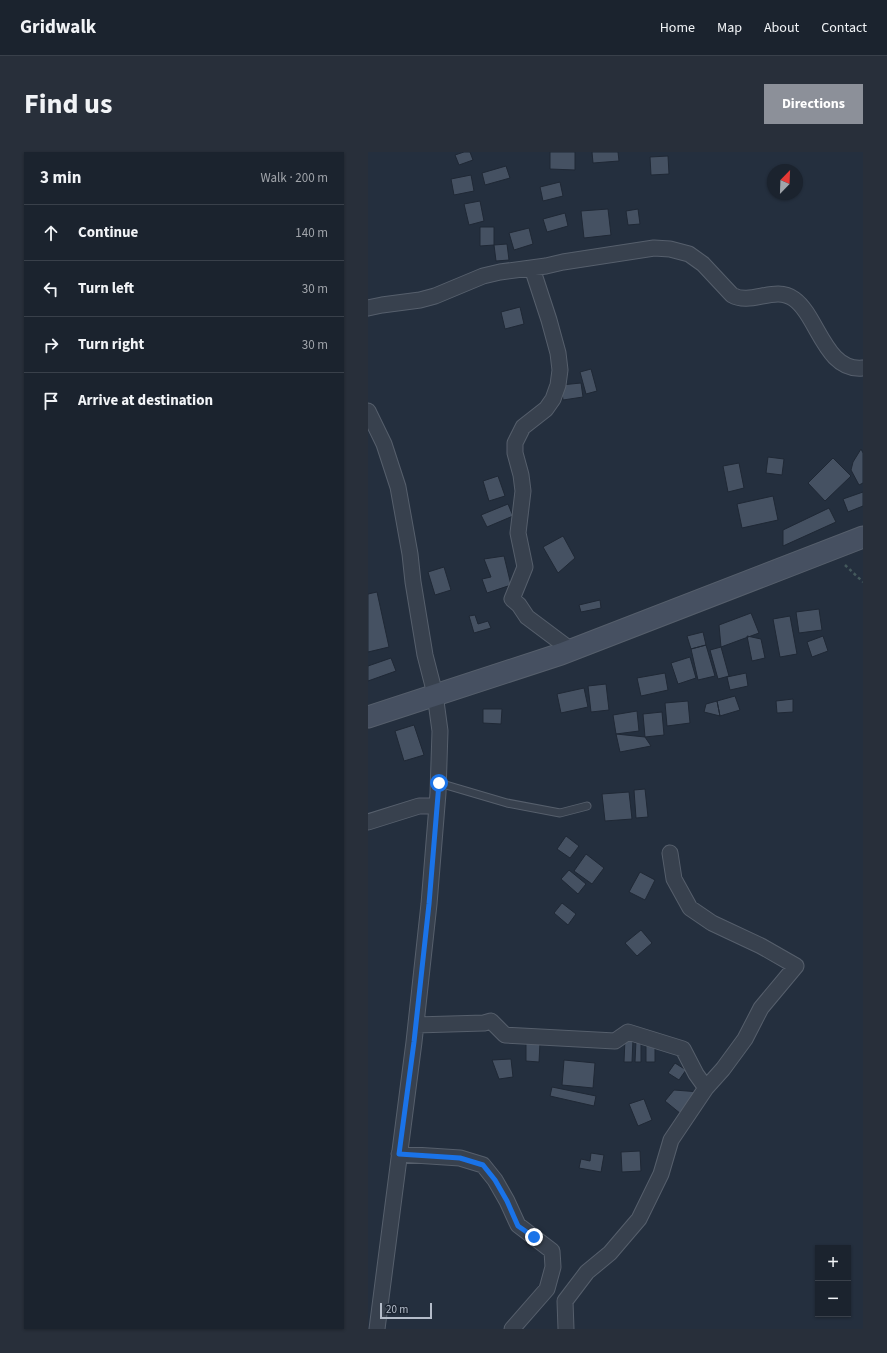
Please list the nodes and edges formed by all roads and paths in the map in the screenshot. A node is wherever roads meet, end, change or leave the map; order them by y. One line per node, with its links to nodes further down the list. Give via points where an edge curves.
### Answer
1 (532, 268): 2 (street, via 483,276 420,300); 3 (street, via 654,248 683,251 699,261 736,297 742,299 781,294 795,299 832,354 855,369); 8 (street, via 549,320 560,370 553,399 546,409 523,427 515,443 523,491 518,533 525,567 512,599 519,604 527,617)
2 (368, 308)
3 (863, 368)
4 (368, 411): 9 (street, via 384,444 398,487 423,647)
5 (863, 537): 6 (main road)
6 (830, 550): 7 (path); 8 (main road)
7 (863, 582)
8 (571, 650): 9 (main road)
9 (435, 694): 10 (main road); 11 (street, via 440,731)
10 (368, 717)
11 (439, 783): 12 (street); 13 (lane, via 507,803 560,813)
12 (437, 806): 14 (street, via 418,806); 16 (street)
13 (587, 806)
14 (368, 822)
15 (670, 853): 17 (street, via 674,879 690,908 712,923 796,966 761,1008 745,1039)
16 (416, 1025): 17 (street, via 491,1021 505,1035 615,1041 628,1032 683,1049); 18 (street)
17 (706, 1088): 21 (street, via 671,1140 661,1174 639,1219 610,1253 587,1272 565,1301)
18 (399, 1154): 19 (street); 20 (street, via 460,1158 483,1165 495,1180 518,1226 552,1251 553,1267 547,1289)
19 (377, 1329)
20 (512, 1329)
21 (566, 1329)

